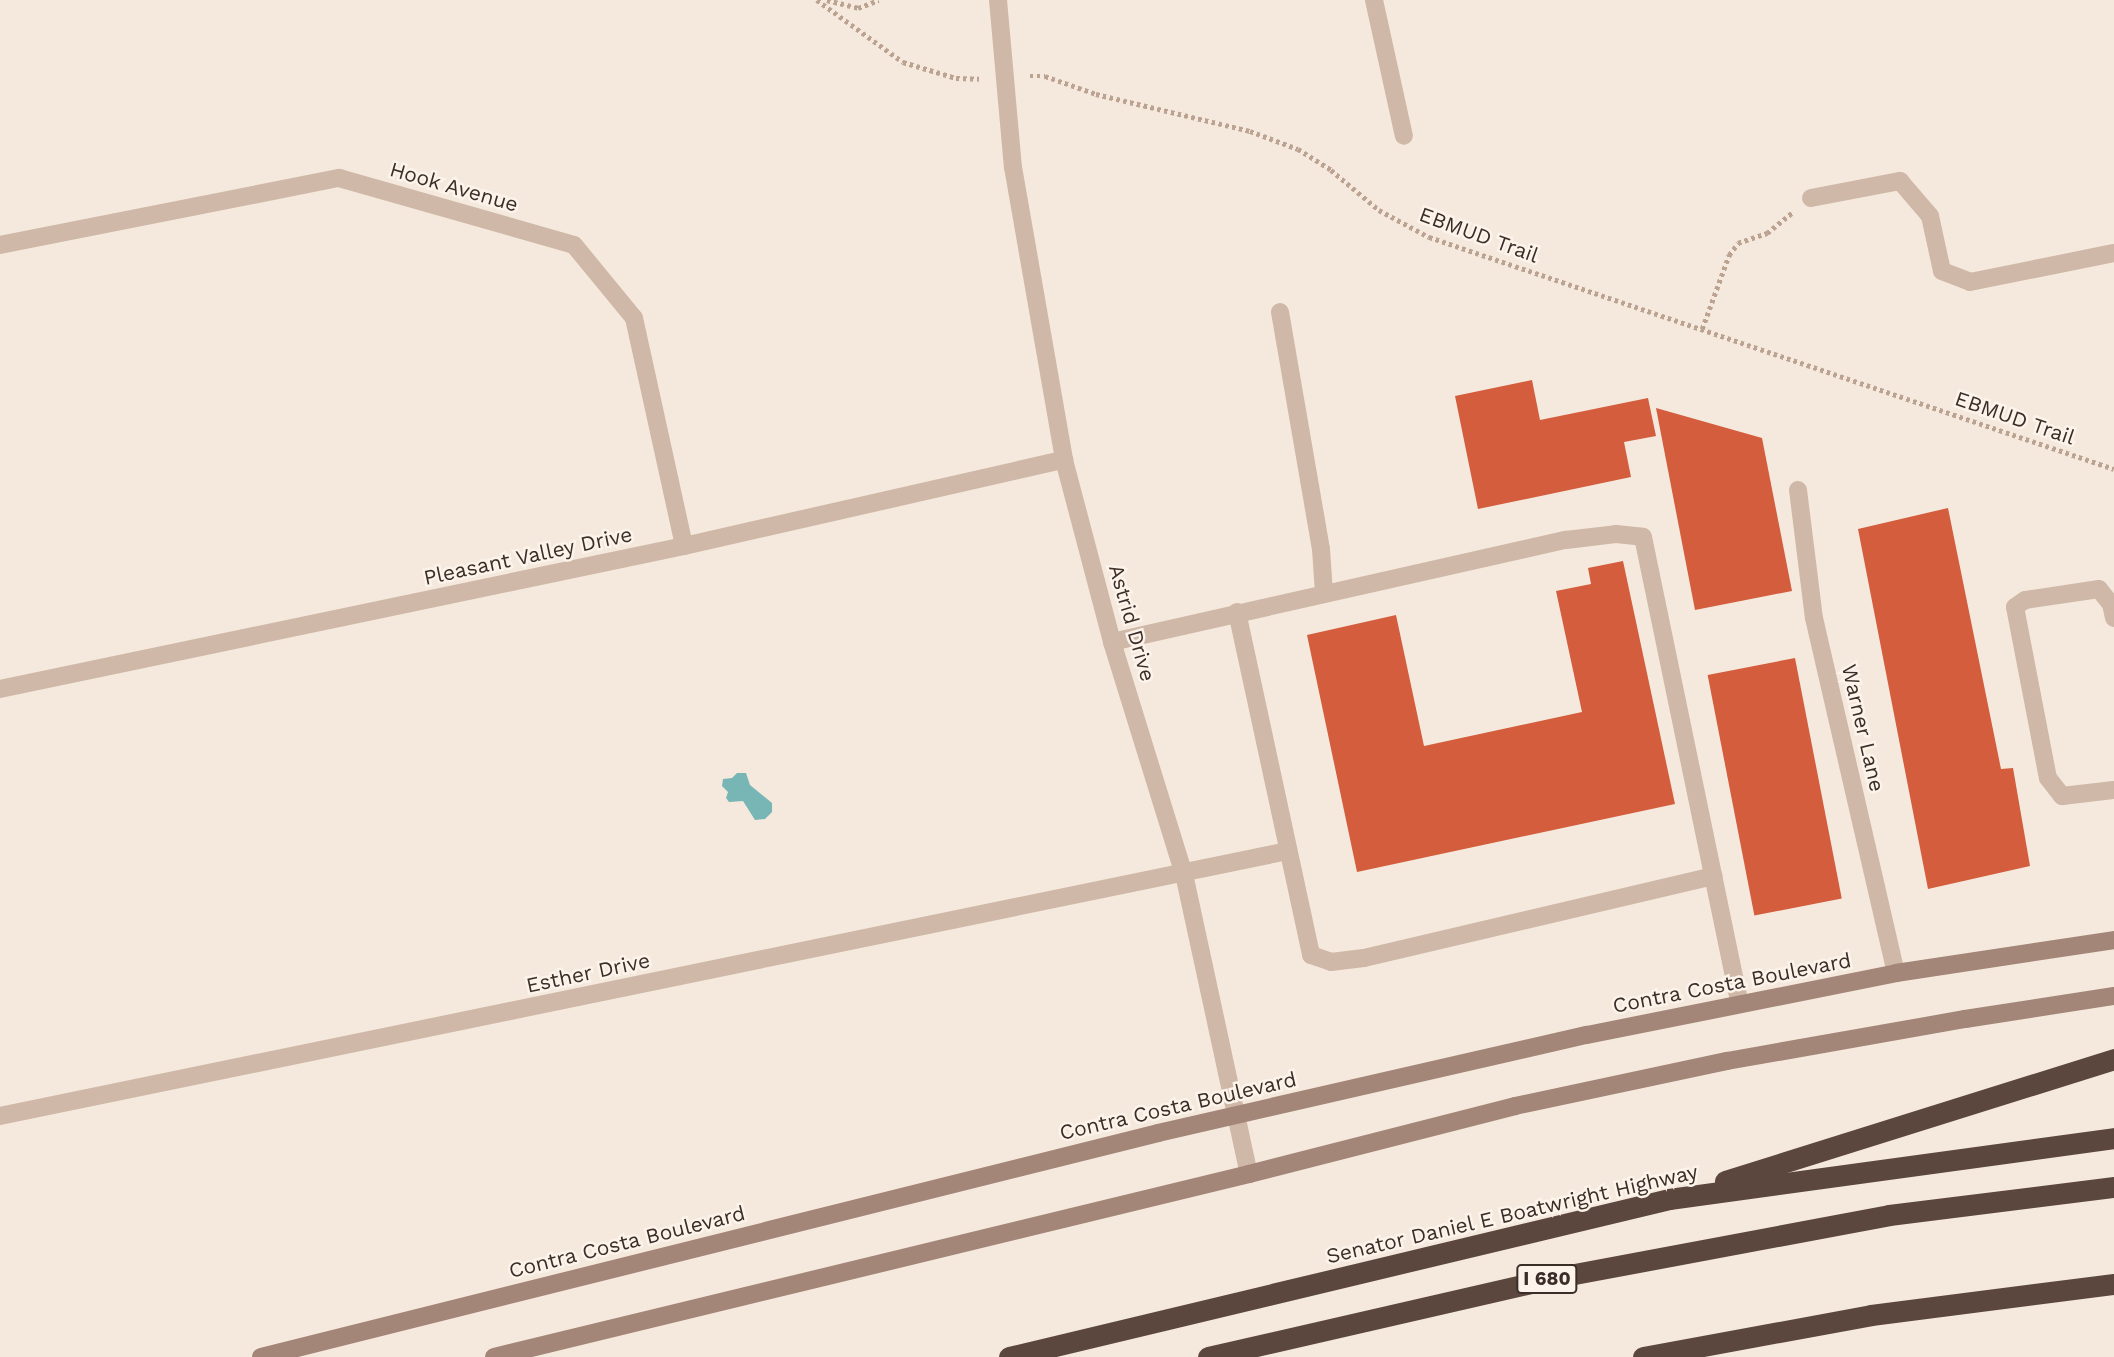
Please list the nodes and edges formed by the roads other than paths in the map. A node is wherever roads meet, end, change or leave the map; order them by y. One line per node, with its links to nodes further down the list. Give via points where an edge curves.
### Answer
1 (998, 0): 8 (street, Astrid Drive, via 1013,167)
2 (1374, 0): 3 (street)
3 (1404, 136)
4 (1811, 198): 6 (street, via 1900,181 1930,216 1942,271 1970,282)
5 (0, 245): 10 (street, Hook Avenue, via 339,178 574,245 634,318)
6 (2114, 253)
7 (1280, 312): 11 (street, via 1321,549)
8 (1064, 460): 10 (street, Pleasant Valley Drive); 14 (street, Astrid Drive)
9 (1798, 491): 21 (street, Warner Lane, via 1814,618)
10 (684, 546): 15 (street, Pleasant Valley Drive)
11 (1324, 593): 12 (street); 19 (street, via 1566,540 1616,534 1643,537)
12 (1237, 612): 14 (street); 17 (street)
13 (2114, 618): 16 (street, via 2111,604 2099,589 2025,600 2015,607 2048,778 2062,796)
14 (1112, 642): 18 (street, Astrid Drive)
15 (0, 689)
16 (2114, 790)
17 (1288, 851): 18 (street, Esther Drive); 19 (street, via 1311,955 1331,961 1364,958)
18 (1184, 873): 25 (street, Astrid Drive); 26 (street, Esther Drive)
19 (1713, 876): 23 (street)
20 (2114, 940): 21 (main road, Contra Costa Boulevard)
21 (1896, 973): 23 (main road, Contra Costa Boulevard)
22 (2114, 996): 28 (main road, via 1727,1061 1542,1101)
23 (1740, 1004): 25 (main road, Contra Costa Boulevard)
24 (2114, 1059): 30 (highway)
25 (1237, 1115): 28 (street, Astrid Drive); 32 (main road, Contra Costa Boulevard)
26 (0, 1116)
27 (2114, 1138): 30 (highway, Senator Daniel E Boatwright Highway / I 680)
28 (1249, 1174): 33 (main road)
29 (2114, 1187): 35 (highway, I 680, via 1889,1215 1566,1275)
30 (1669, 1199): 34 (highway, Senator Daniel E Boatwright Highway / I 680)
31 (2114, 1284): 36 (highway, via 1871,1315)
32 (261, 1357)
33 (494, 1357)
34 (1009, 1357)
35 (1208, 1357)
36 (1643, 1357)

